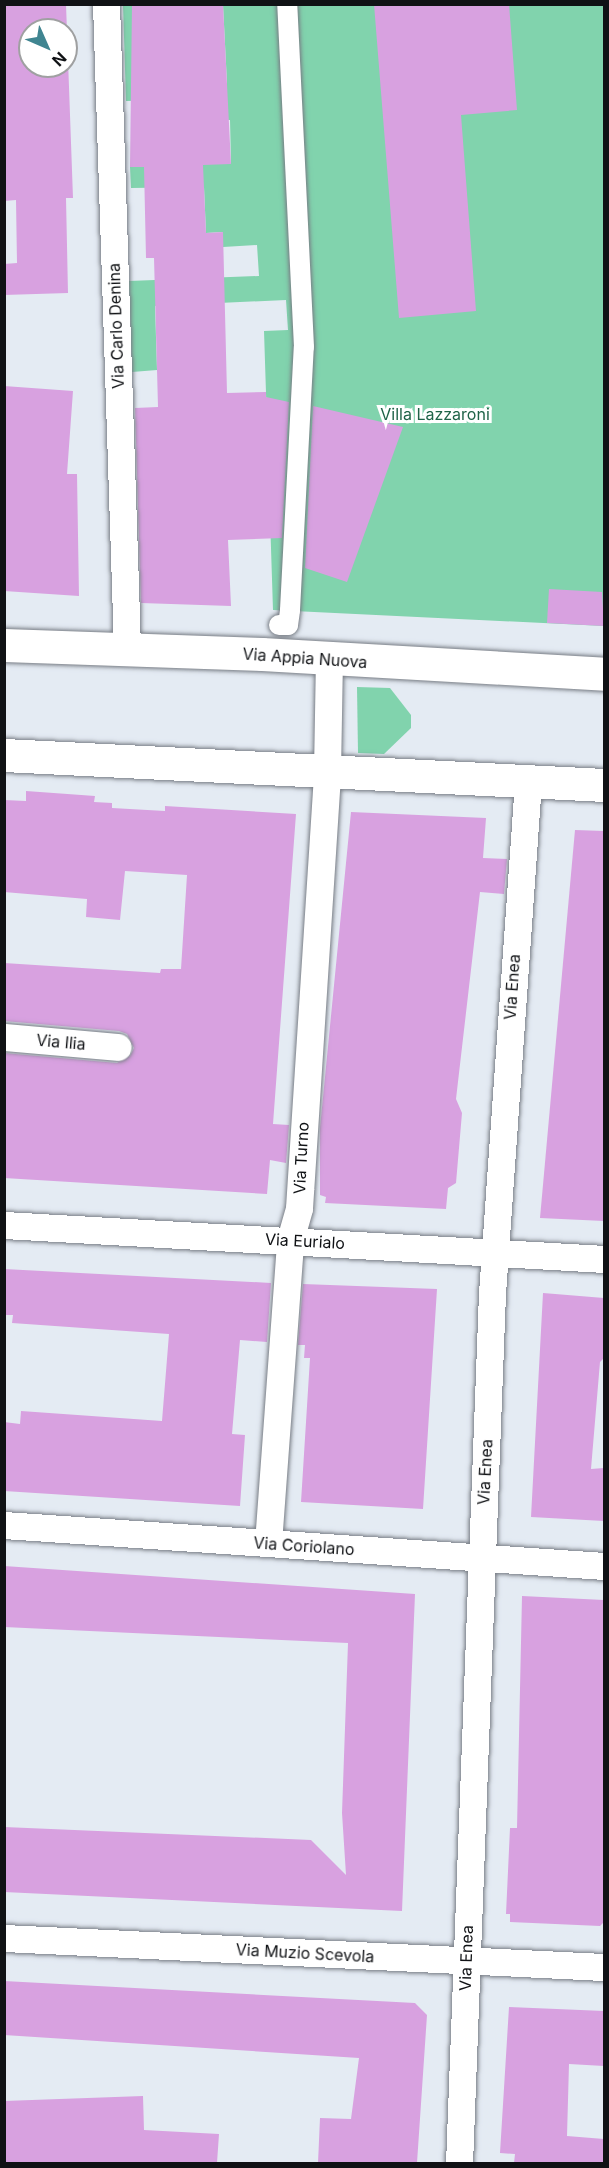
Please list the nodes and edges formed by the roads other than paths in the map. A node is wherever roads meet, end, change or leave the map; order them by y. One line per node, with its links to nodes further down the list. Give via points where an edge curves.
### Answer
1 (106, 4): 5 (street, Via Carlo Denina)
2 (287, 4): 3 (street, via 304,347 290,610 288,625)
3 (279, 624)
4 (4, 645): 5 (main road, Via Appia Nuova)
5 (127, 648): 6 (main road, Via Appia Nuova)
6 (329, 659): 7 (main road, Via Appia Nuova); 9 (street, Via Turno)
7 (604, 674)
8 (4, 754): 9 (main road)
9 (327, 772): 10 (main road); 15 (street, Via Turno, via 299,1208)
10 (528, 782): 11 (main road); 16 (street, Via Enea)
11 (604, 785)
12 (4, 1037): 13 (street, Via Ilia)
13 (118, 1047)
14 (4, 1225): 15 (street, Via Eurialo)
15 (290, 1240): 16 (street, Via Eurialo); 19 (street, Via Turno)
16 (495, 1252): 17 (street, Via Eurialo); 20 (street, Via Enea)
17 (604, 1259)
18 (4, 1525): 19 (street, Via Coriolano)
19 (268, 1543): 20 (street, Via Coriolano)
20 (481, 1559): 21 (street, Via Coriolano); 23 (street, Via Enea)
21 (604, 1566)
22 (4, 1938): 23 (street, Via Muzio Scevola)
23 (466, 1960): 24 (street, Via Muzio Scevola); 25 (street, Via Enea)
24 (604, 1967)
25 (459, 2163)

